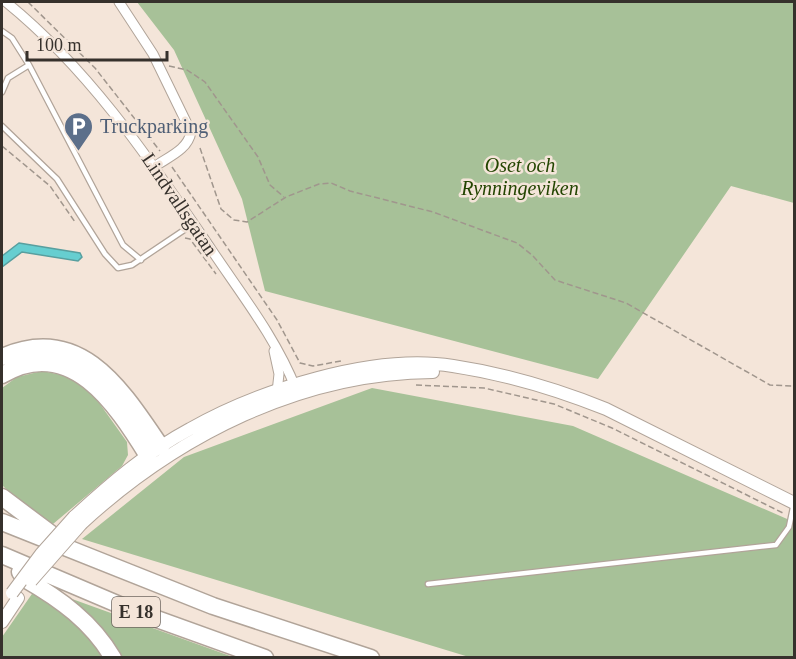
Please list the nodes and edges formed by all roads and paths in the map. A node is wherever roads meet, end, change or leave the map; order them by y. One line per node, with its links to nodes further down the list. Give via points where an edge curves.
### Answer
1 (6, 2): 11 (street, Lindvallsgatan, via 81,74)
2 (28, 2): 10 (path, via 95,68)
3 (118, 2): 6 (street)
4 (2, 31): 5 (lane, via 12,38)
5 (29, 65): 7 (lane, via 8,78); 14 (lane, via 123,244)
6 (159, 67): 10 (street, via 191,132 182,149); 12 (path, via 187,70 205,82 258,157 270,185)
7 (2, 92)
8 (2, 126): 14 (lane, via 57,179 118,268)
9 (200, 148): 12 (path, via 221,209 234,220 247,222)
10 (166, 159): 11 (street); 17 (path, via 277,320 300,363 313,366)
11 (154, 166): 13 (street, Lindvallsgatan)
12 (286, 197): 20 (path, via 332,183 497,234 517,243 555,280 626,303 770,385)
13 (193, 224): 14 (lane); 15 (street, Lindvallsgatan)
14 (141, 260)
15 (270, 337): 21 (street, Lindvallsgatan); 22 (street, Lindvallsgatan, via 279,374)
16 (2, 357): 23 (highway, via 42,347 81,356 112,381)
17 (346, 360)
18 (2, 375): 23 (highway, via 39,363 61,365 81,374)
19 (412, 384): 26 (path, via 484,388 554,404 612,428)
20 (795, 386)
21 (296, 390): 22 (street); 23 (street); 25 (street, via 371,377 470,371 523,380 596,405)
22 (277, 392): 23 (street, via 217,415)
23 (157, 456): 31 (street, bridge, via 78,520)
24 (2, 497): 28 (highway, E 18, via 51,532)
25 (794, 503): 26 (lane)
26 (791, 517): 30 (lane, via 777,545)
27 (2, 522): 28 (highway, E 18)
28 (61, 546): 36 (highway, E 18, via 213,606)
29 (6, 557): 34 (highway, E 18, via 25,579 55,596 87,623); 35 (highway, E 18, via 129,609)
30 (428, 584)
31 (15, 596): 32 (street); 33 (street)
32 (2, 608)
33 (2, 622)
34 (113, 657)
35 (265, 657)
36 (371, 657)

